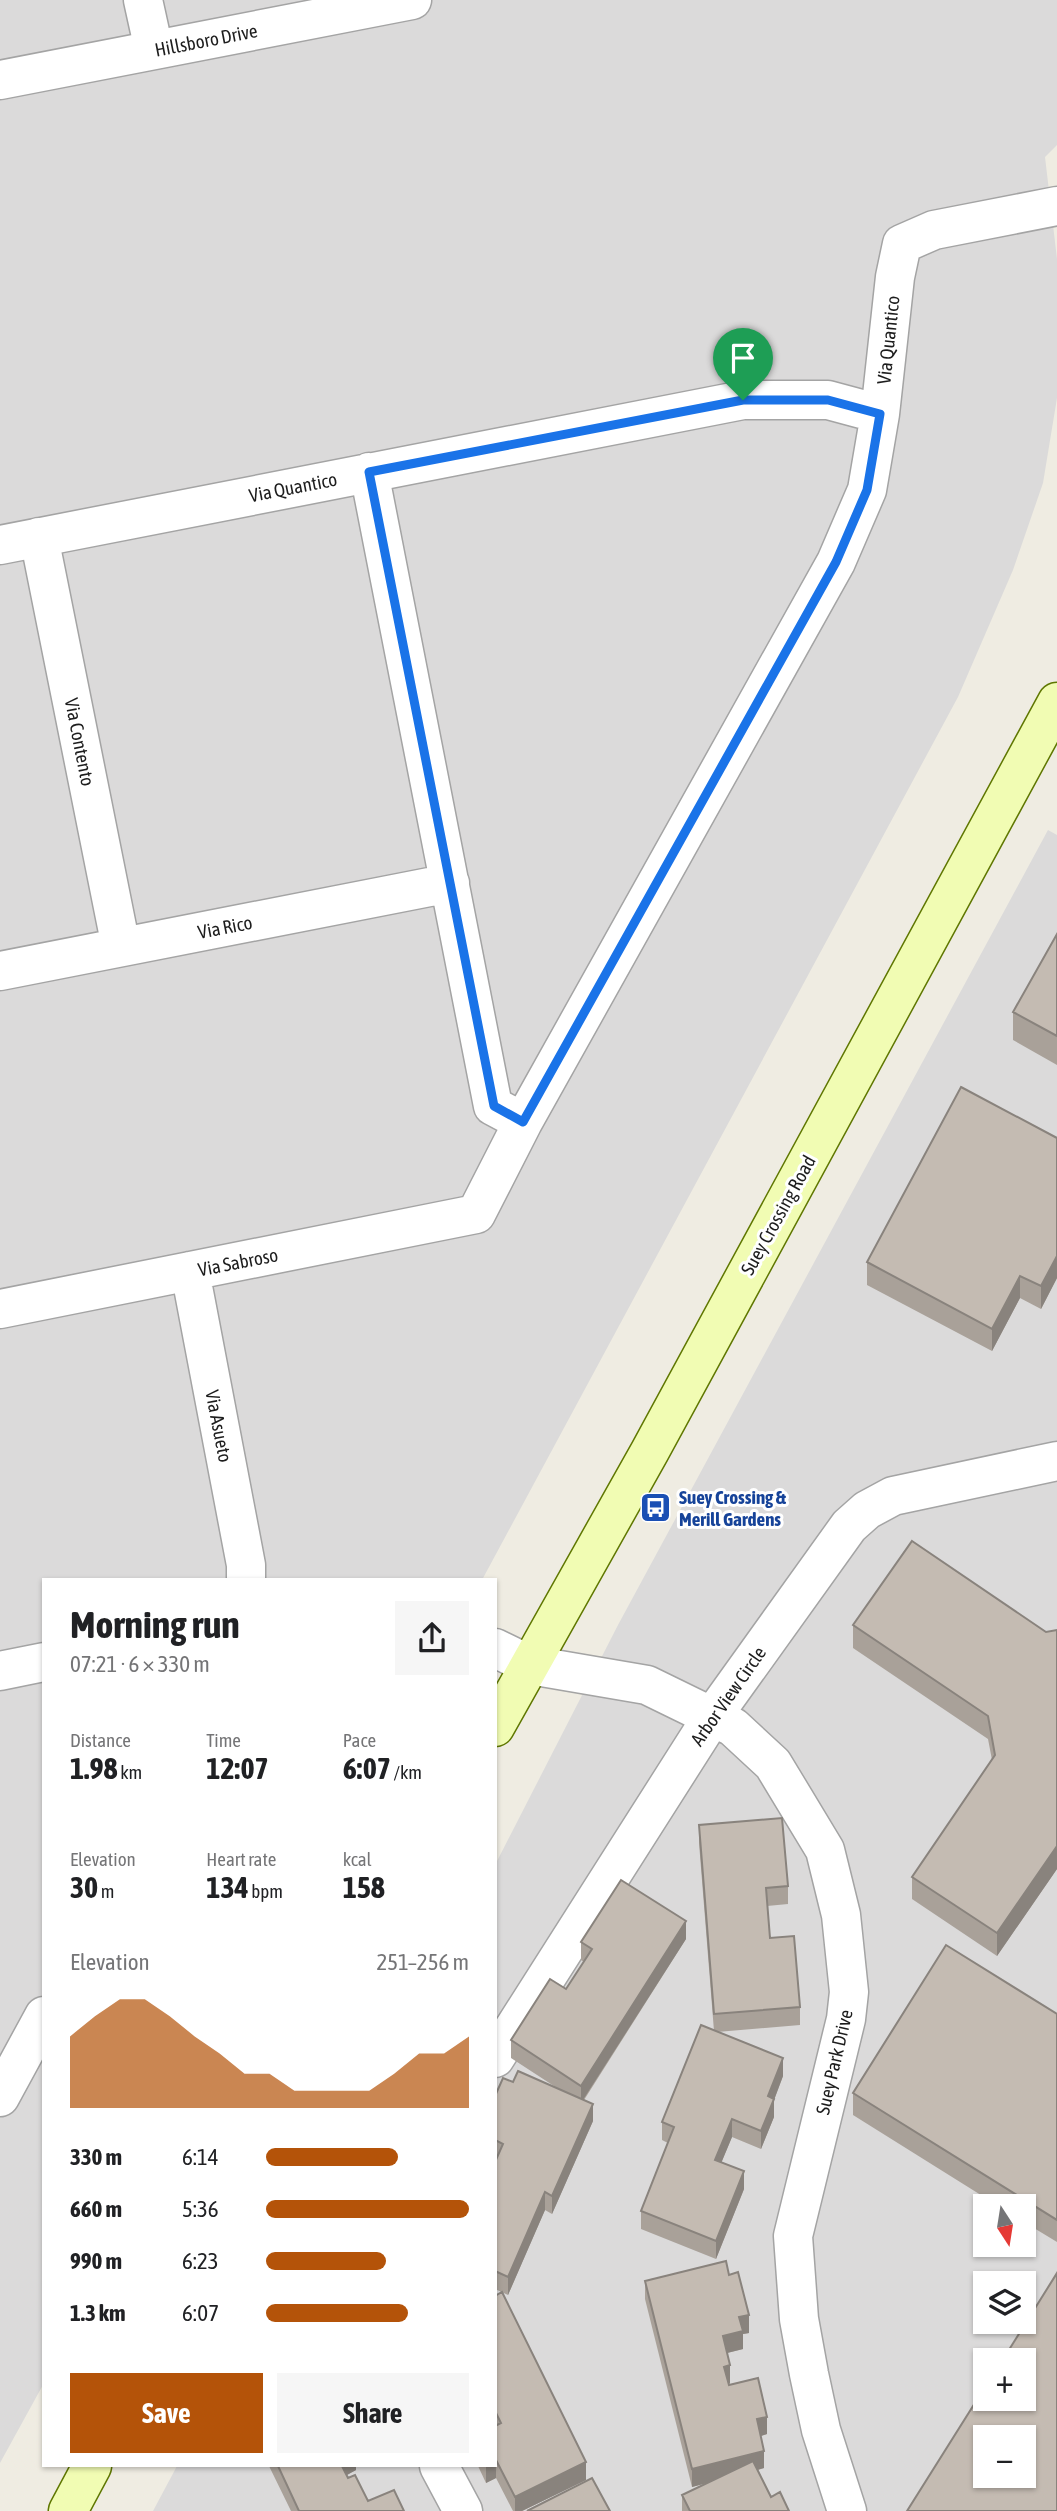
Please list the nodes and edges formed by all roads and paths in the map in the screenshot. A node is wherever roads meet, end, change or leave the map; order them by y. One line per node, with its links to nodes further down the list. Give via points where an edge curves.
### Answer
1 (143, 0): 3 (street)
2 (412, 0): 3 (street, Hillsboro Drive)
3 (154, 50): 4 (street, Hillsboro Drive)
4 (0, 80)
5 (1057, 206): 6 (street, Via Quantico, via 934,230 902,244)
6 (880, 414): 7 (street, Via Quantico, via 828,400 743,400); 14 (street, via 867,490 836,562)
7 (369, 472): 8 (street, Via Quantico); 11 (street)
8 (39, 537): 9 (street, Via Quantico); 12 (street, Via Contento)
9 (0, 545)
10 (1057, 702): 21 (street, Suey Crossing Road)
11 (450, 883): 12 (street, Via Rico); 14 (street, via 494,1106)
12 (121, 947): 13 (street, Via Rico)
13 (0, 971)
14 (523, 1122): 15 (street, Via Sabroso, via 476,1214)
15 (190, 1271): 16 (street, Via Sabroso); 18 (street, Via Asueto)
16 (0, 1309)
17 (1057, 1461): 23 (street, Arbor View Circle, via 893,1496 867,1510 849,1526)
18 (246, 1578)
19 (497, 1649): 21 (street, Suey Park Drive)
20 (42, 1662): 22 (street)
21 (530, 1665): 23 (street, Suey Park Drive, via 647,1685); 24 (street, Suey Crossing Road)
22 (0, 1671)
23 (712, 1717): 26 (street, Arbor View Circle); 33 (street, Suey Park Drive, via 733,1727 773,1764 825,1850 841,1915 849,1992 846,2019 793,2236 799,2319 809,2374)
24 (497, 1723)
25 (42, 2018): 27 (street)
26 (497, 2055)
27 (9, 2058): 28 (street)
28 (0, 2097)
29 (91, 2467): 31 (street)
30 (440, 2467): 32 (street)
31 (68, 2511)
32 (463, 2511)
33 (847, 2511)

